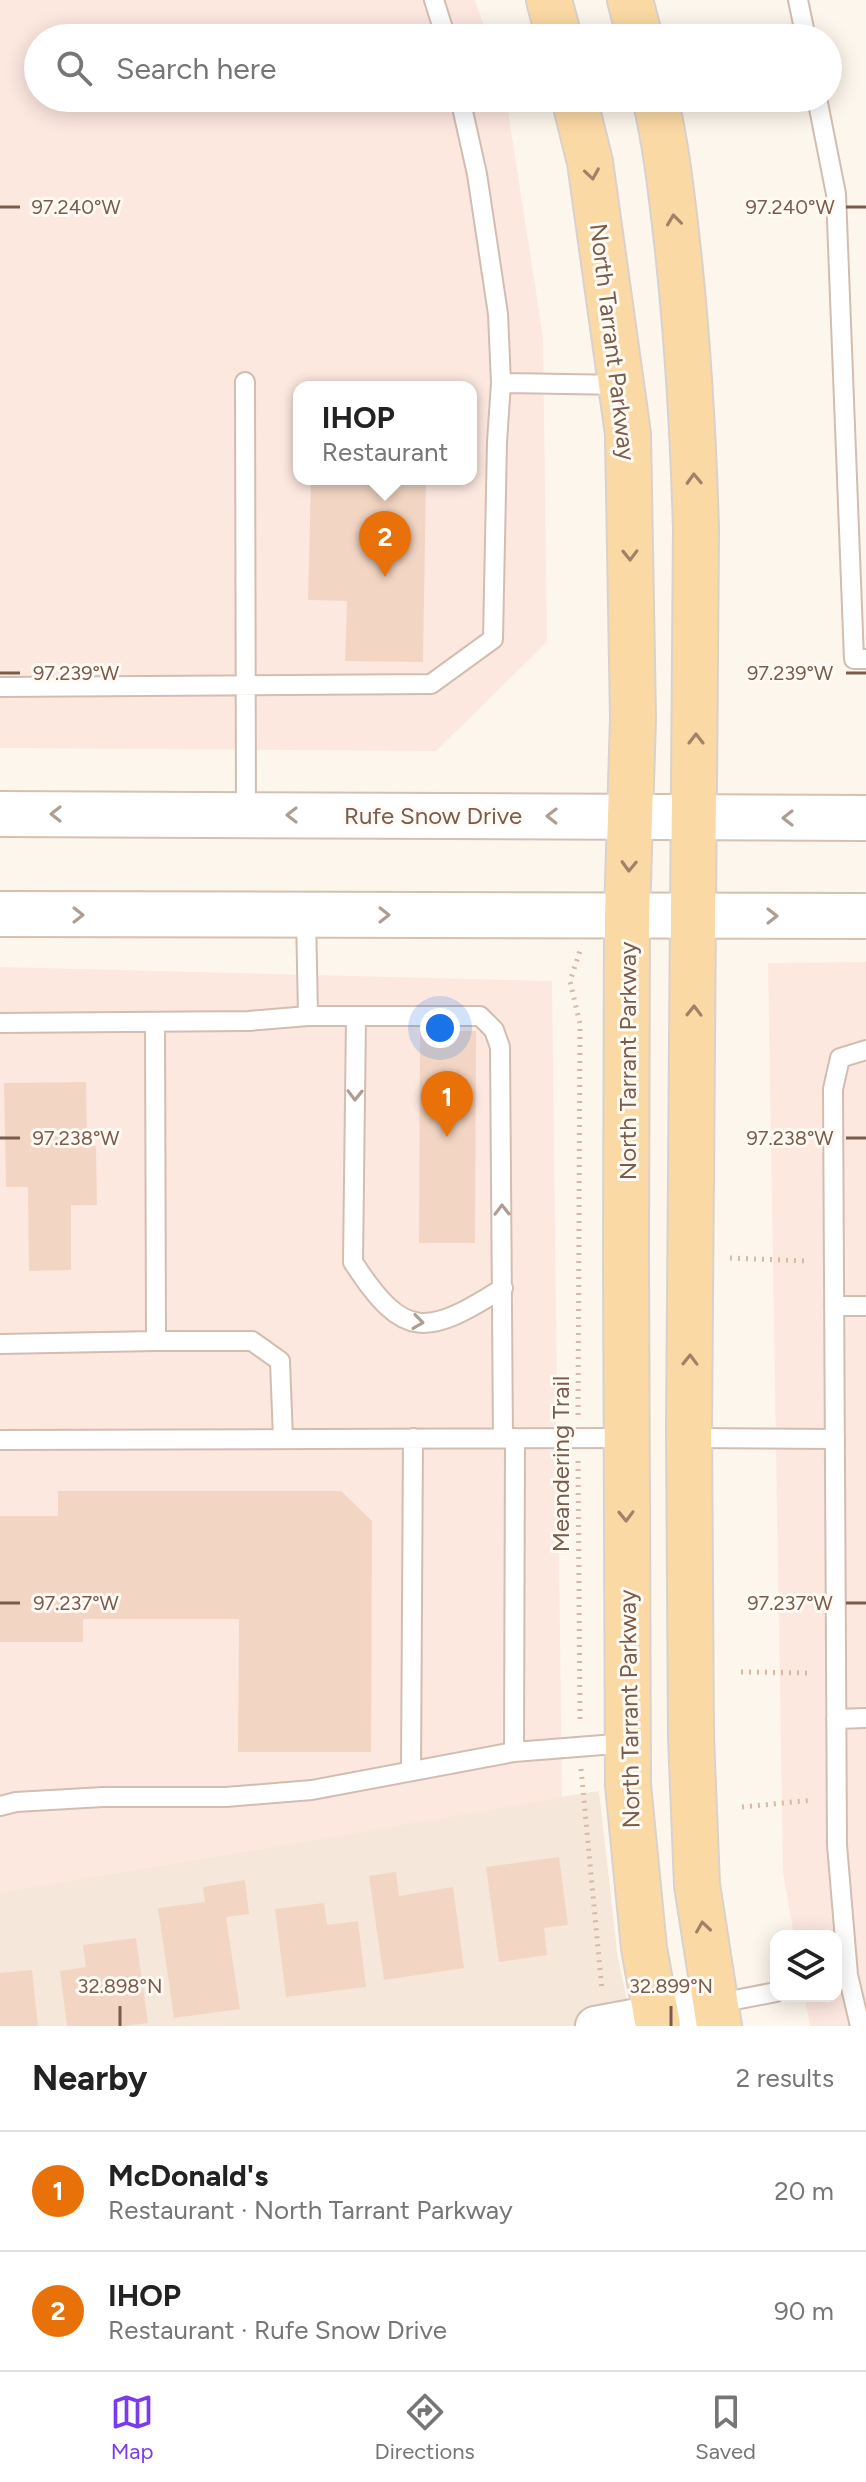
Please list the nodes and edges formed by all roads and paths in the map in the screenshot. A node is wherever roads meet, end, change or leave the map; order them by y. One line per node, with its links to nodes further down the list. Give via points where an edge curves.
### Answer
1 (434, 0): 5 (lane)
2 (549, 0): 6 (main road)
3 (630, 0): 7 (main road)
4 (798, 0): 8 (lane)
5 (442, 24)
6 (555, 24)
7 (636, 24)
8 (803, 24)
9 (463, 112): 14 (lane, via 498,314)
10 (578, 112): 15 (main road, North Tarrant Parkway, one-way to 15, via 590,162)
11 (659, 112): 22 (main road, one-way to 11, via 693,444 682,282)
12 (820, 112): 16 (lane, via 836,194 854,659)
13 (245, 382): 17 (lane)
14 (501, 383): 15 (lane); 17 (lane, via 493,639 431,684)
15 (622, 385): 21 (main road, North Tarrant Parkway, one-way to 21, via 629,477)
16 (866, 659)
17 (246, 686): 18 (lane); 20 (lane)
18 (0, 687)
19 (0, 814): 20 (main road, Rufe Snow Drive, one-way to 19)
20 (246, 815): 21 (main road, Rufe Snow Drive, one-way to 20)
21 (630, 816): 22 (main road, Rufe Snow Drive); 26 (main road, North Tarrant Parkway, one-way to 26)
22 (696, 817): 23 (main road, Rufe Snow Drive, one-way to 22); 27 (main road)
23 (866, 818)
24 (0, 914): 25 (main road, one-way to 25)
25 (306, 915): 26 (main road, one-way to 26); 30 (lane)
26 (627, 916): 27 (main road); 45 (main road, North Tarrant Parkway)
27 (694, 916): 28 (main road, one-way to 28); 46 (main road, one-way to 27)
28 (866, 916)
29 (582, 943): 44 (path, Meandering Trail, via 570,981 580,1024)
30 (308, 1016): 31 (lane); 32 (lane)
31 (356, 1017): 37 (lane, one-way to 31, via 500,1047 494,1030 480,1016); 37 (lane, one-way to 37, via 353,1262 373,1293 403,1320 434,1324)
32 (155, 1022): 33 (lane); 40 (lane)
33 (0, 1023)
34 (866, 1050): 36 (lane, via 840,1058 833,1089)
35 (730, 1258): 36 (path)
36 (833, 1262): 38 (lane)
37 (503, 1288): 43 (lane)
38 (834, 1306): 39 (lane); 48 (lane)
39 (866, 1306)
40 (156, 1341): 41 (lane); 47 (lane, via 252,1341 280,1361)
41 (0, 1344)
42 (413, 1438): 43 (lane); 47 (lane); 57 (lane)
43 (509, 1438): 44 (lane); 56 (lane)
44 (578, 1438): 45 (lane); 55 (path, Meandering Trail)
45 (625, 1438): 46 (main road); 54 (main road, North Tarrant Parkway, one-way to 54)
46 (689, 1438): 48 (lane); 65 (main road, one-way to 46, via 697,1885)
47 (283, 1439): 49 (lane)
48 (835, 1439): 51 (lane)
49 (0, 1440)
50 (741, 1672): 51 (path)
51 (836, 1673): 53 (lane)
52 (866, 1718): 53 (lane)
53 (836, 1719): 58 (lane)
54 (628, 1743): 55 (lane); 66 (main road, North Tarrant Parkway, via 634,1862)
55 (580, 1746): 56 (lane); 63 (path, Meandering Trail)
56 (514, 1752): 57 (lane)
57 (411, 1771): 59 (lane, via 312,1790)
58 (837, 1791): 60 (path, via 811,1800); 61 (lane)
59 (0, 1806)
60 (742, 1807)
61 (841, 1930)
62 (842, 1977): 68 (lane)
63 (601, 1987)
64 (770, 1994): 65 (lane)
65 (717, 2015): 66 (street)
66 (657, 2020): 67 (street)
67 (595, 2026)
68 (860, 2026)

